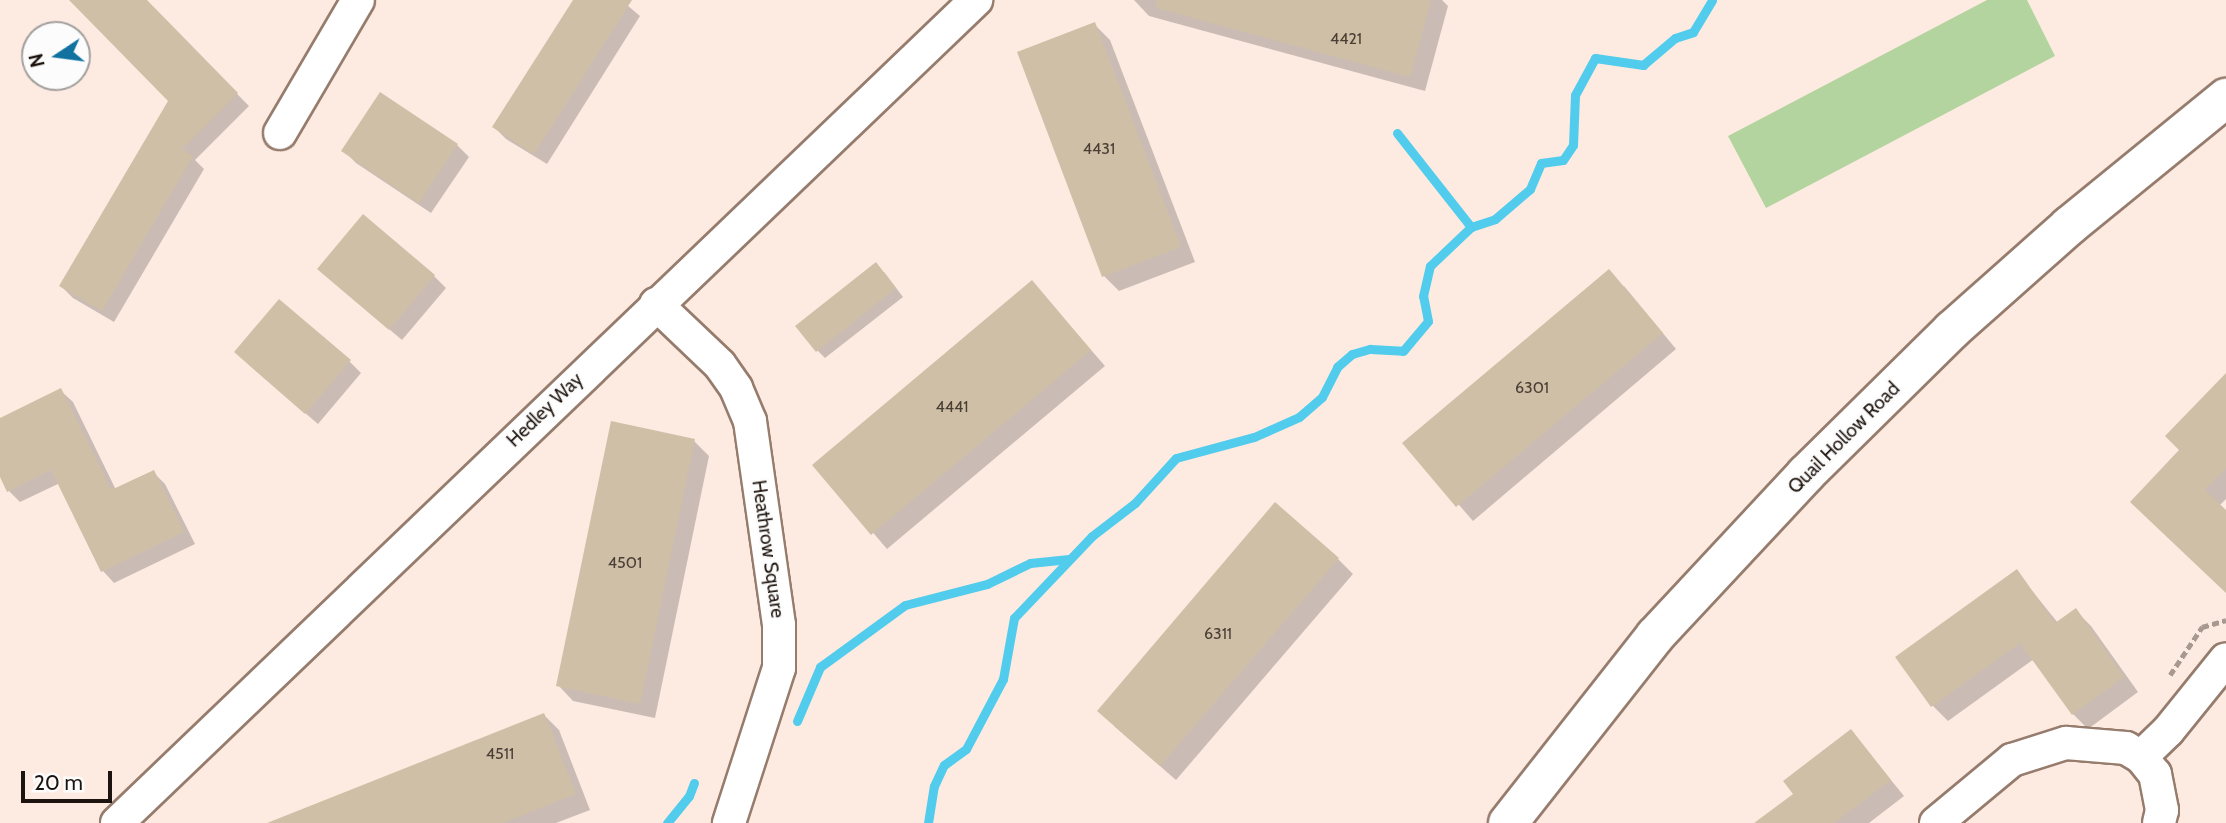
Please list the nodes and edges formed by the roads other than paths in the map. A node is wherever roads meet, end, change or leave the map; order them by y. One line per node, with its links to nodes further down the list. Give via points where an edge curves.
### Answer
1 (358, 0): 4 (street)
2 (976, 0): 5 (street, Hedley Way)
3 (2226, 98): 10 (main road, Quail Hollow Road, via 2069,226 1952,330 1806,474 1655,636)
4 (280, 133)
5 (656, 304): 8 (street, Hedley Way); 9 (street, Heathrow Square, via 720,365 750,421 779,625 779,668)
6 (2226, 659): 7 (street)
7 (2141, 757): 11 (street, via 2126,748 2066,743 2012,760); 12 (street, via 2155,774 2162,810)
8 (117, 823)
9 (729, 823)
10 (1508, 823)
11 (1936, 823)
12 (2159, 823)

